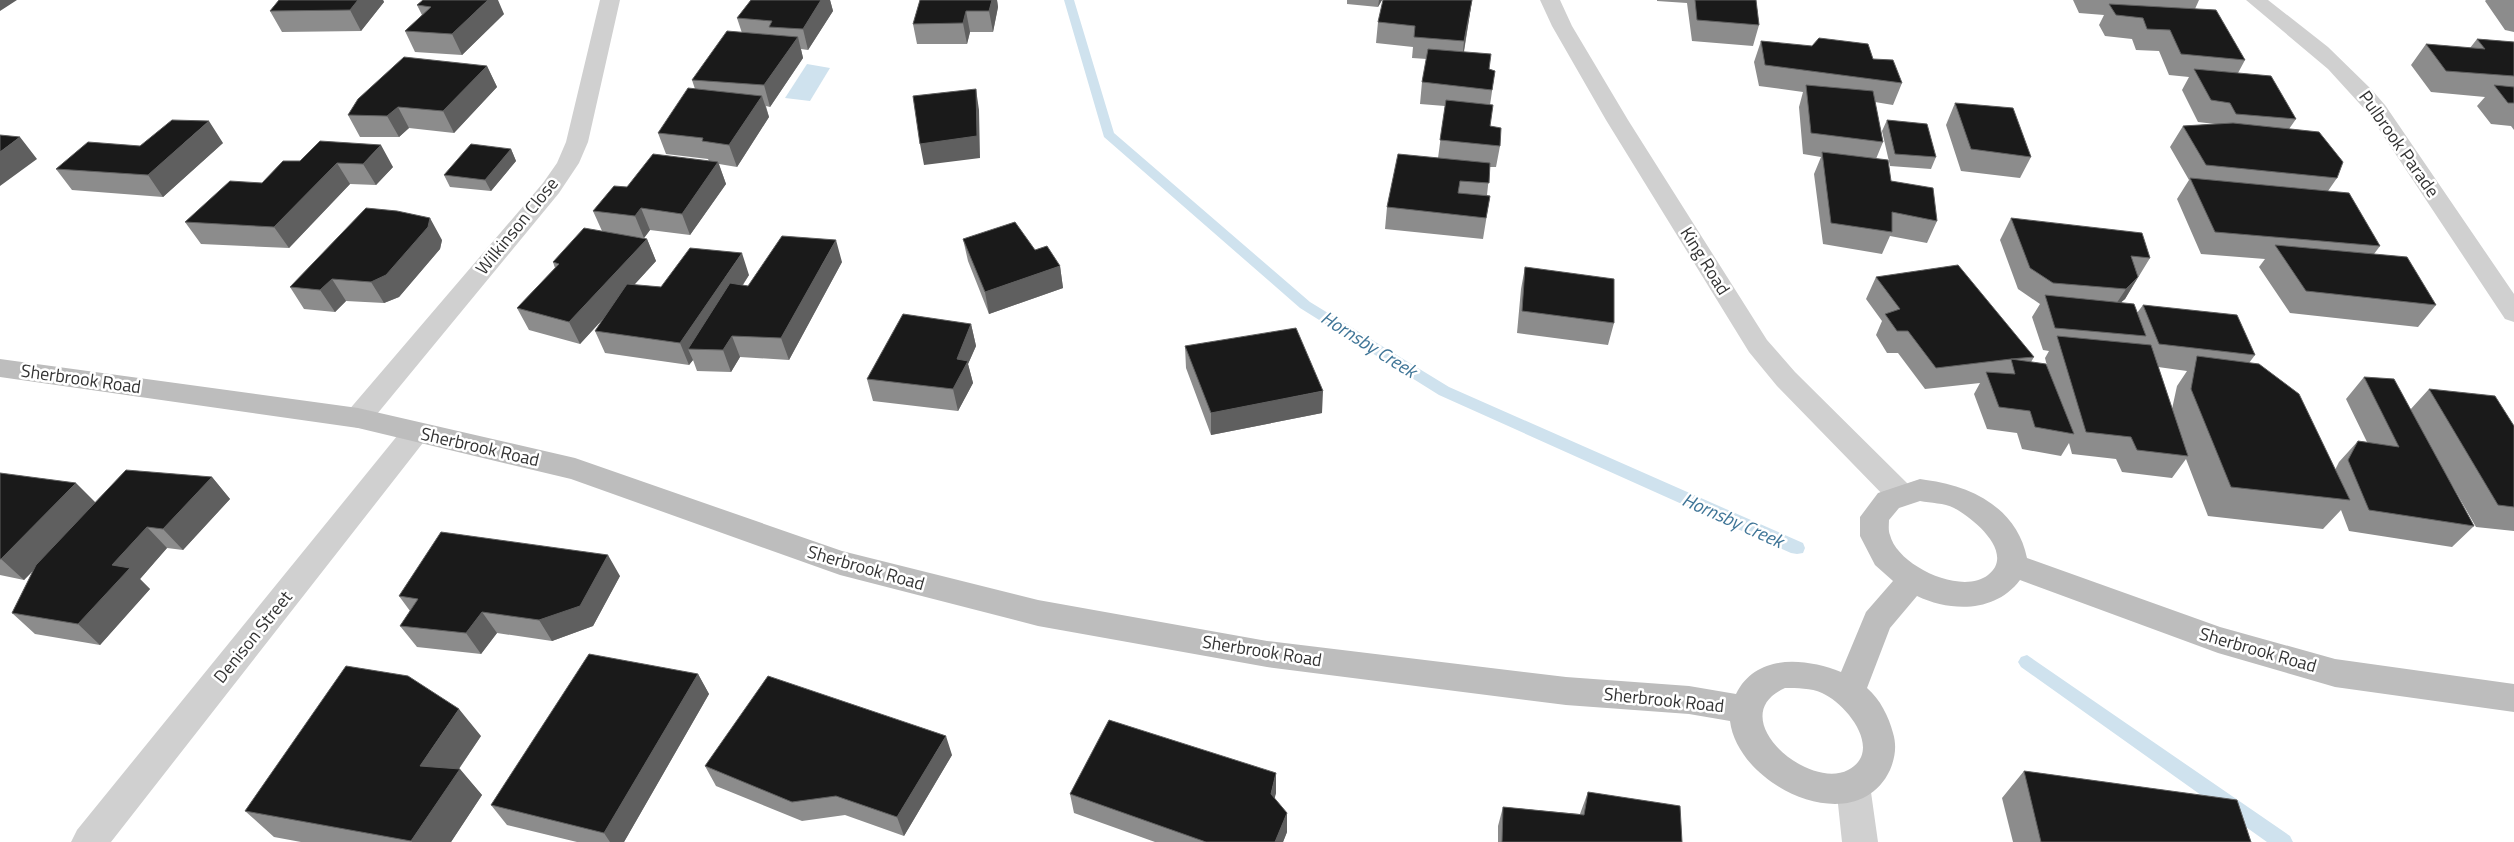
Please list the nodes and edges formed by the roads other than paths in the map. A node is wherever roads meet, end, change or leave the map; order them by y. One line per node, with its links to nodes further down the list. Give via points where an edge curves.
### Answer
1 (610, 0): 6 (street, Wilkinson Close, via 576,142 568,163 551,188)
2 (1550, 0): 8 (street, King Road, via 1617,120 1758,346 1786,379)
3 (2256, 0): 4 (street, Pulbrook Parade, via 2331,59 2358,85)
4 (2514, 313)
5 (0, 368): 6 (main road, Sherbrook Road)
6 (358, 418): 7 (main road, Sherbrook Road)
7 (416, 432): 13 (main road, Sherbrook Road, via 575,469 840,564 1038,613 1267,654 1566,691 1689,700); 15 (street, Denison Street)
8 (1899, 493): 9 (main road, via 1920,490 1942,492 1965,500 1986,514 2001,530 2008,542); 10 (main road, via 1883,502 1875,514 1874,530 1879,548 1892,565)
9 (2012, 565): 10 (main road, via 2006,578 1994,588 1977,594 1957,595); 12 (main road, Sherbrook Road, via 2218,640 2335,673)
10 (1912, 580): 11 (main road, via 1877,620)
11 (1849, 692): 13 (main road, via 1820,678 1784,674 1765,681 1752,693); 14 (main road, via 1876,725 1880,744 1878,762 1868,776)
12 (2514, 698)
13 (1746, 710): 14 (main road, via 1748,728 1756,747 1770,764 1810,786 1833,789)
14 (1853, 785): 16 (street)
15 (89, 842)
16 (1860, 842)

